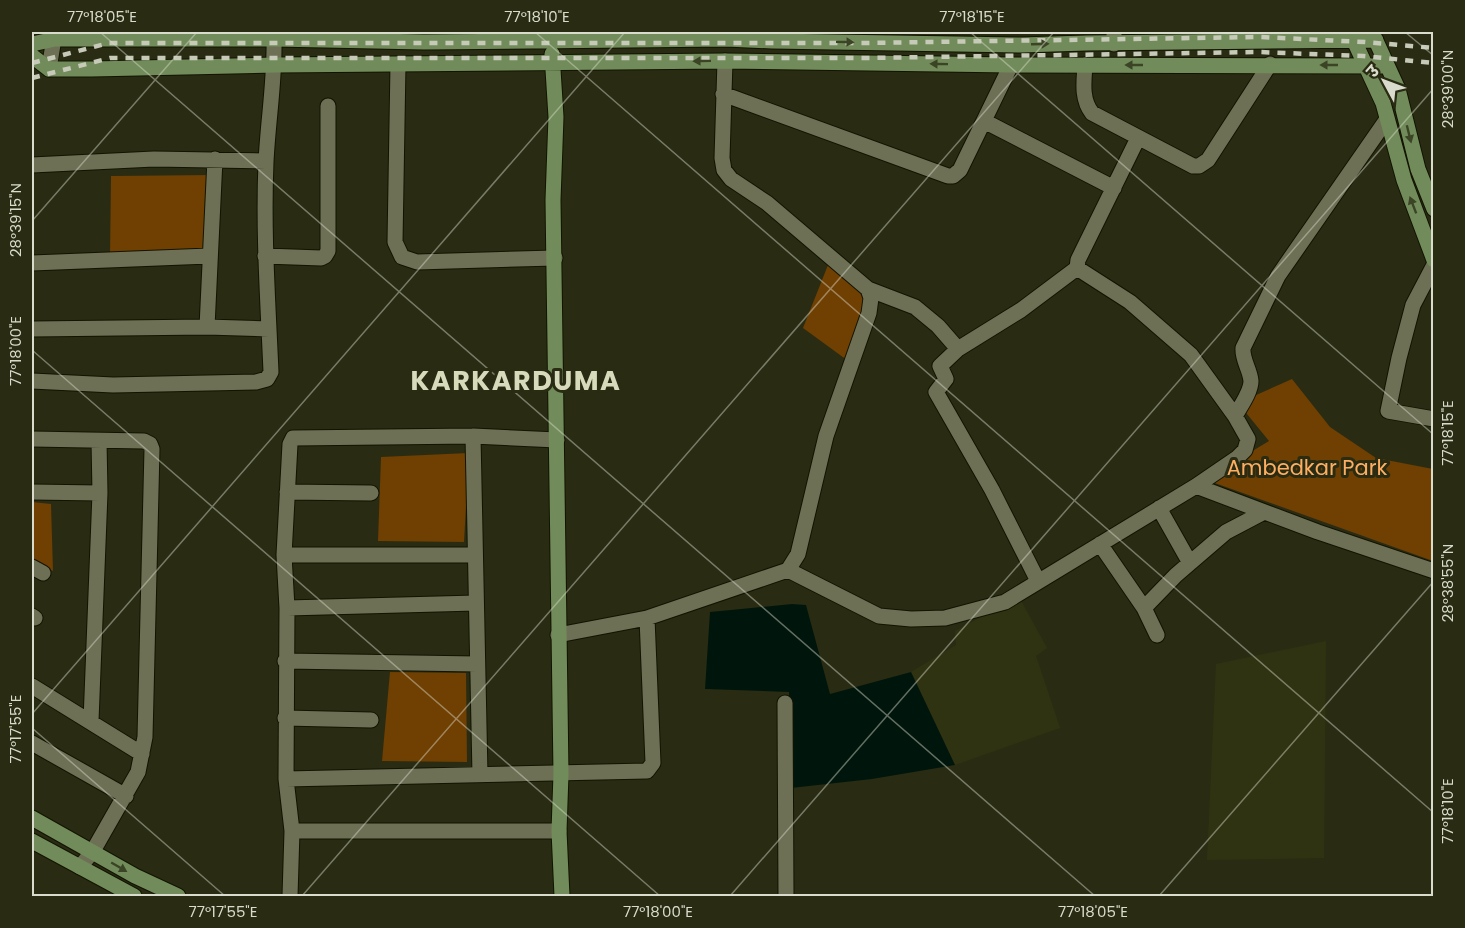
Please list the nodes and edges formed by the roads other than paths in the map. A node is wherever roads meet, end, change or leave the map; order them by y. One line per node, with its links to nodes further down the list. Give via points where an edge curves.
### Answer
1 (55, 35): 8 (street); 9 (street); 20 (street)
2 (551, 36): 3 (street); 6 (street); 13 (street)
3 (772, 36): 7 (street, one-way to 7, via 1021,45)
4 (1352, 36): 5 (street); 7 (street); 18 (street)
5 (1374, 36): 19 (street)
6 (424, 37): 8 (street)
7 (1114, 38)
8 (274, 39): 15 (street)
9 (32, 44)
10 (32, 56): 20 (street)
11 (725, 61): 13 (street, one-way to 13); 16 (street, one-way to 11); 21 (street)
12 (398, 64): 13 (street); 15 (street); 33 (street, via 395,242 402,257 417,262)
13 (552, 64): 33 (street, via 556,117)
14 (1270, 64): 17 (street, one-way to 17); 18 (street, one-way to 14); 25 (street, via 1204,164 1193,166)
15 (275, 65): 20 (street); 27 (street)
16 (1011, 65): 17 (street); 24 (street)
17 (1085, 65): 25 (street, via 1086,105 1092,113)
18 (1365, 65): 19 (street); 23 (street)
19 (1387, 66): 30 (street, one-way to 30, via 1398,89 1418,169)
20 (49, 69)
21 (723, 94): 24 (street, via 948,176 960,170); 38 (street, via 724,170)
22 (328, 106): 32 (street, via 328,250 321,258)
23 (1387, 119): 34 (street, one-way to 23, via 1404,180); 44 (street, via 1272,286 1243,348 1251,381)
24 (984, 122): 29 (street)
25 (1138, 138): 29 (street)
26 (214, 159): 27 (street); 28 (street); 31 (street)
27 (266, 161): 32 (street)
28 (32, 165)
29 (1114, 188): 37 (street)
30 (1434, 209)
31 (209, 256): 35 (street); 39 (street)
32 (265, 256): 40 (street)
33 (555, 258): 48 (street)
34 (1434, 260)
35 (32, 263)
36 (1434, 265): 45 (street, via 1413,305 1388,411)
37 (1077, 268): 42 (street, via 1021,310); 44 (street, via 1130,302 1191,355)
38 (868, 289): 42 (street, via 915,308); 61 (street, via 869,313 826,436 798,554)
39 (207, 327): 40 (street); 41 (street)
40 (269, 329): 43 (street, via 271,372 267,379 256,382 113,385)
41 (32, 330)
42 (958, 349): 63 (street, via 940,366 946,379 936,392)
43 (32, 381)
44 (1234, 416): 50 (street, via 1248,439 1245,450)
45 (1434, 419)
46 (473, 436): 48 (street); 52 (street, via 293,438); 59 (street)
47 (32, 439): 49 (street)
48 (557, 440): 68 (street)
49 (99, 441): 53 (street); 78 (street, via 144,441 152,449)
50 (1196, 486): 55 (street); 56 (street)
51 (32, 492): 53 (street)
52 (288, 492): 54 (street); 58 (street)
53 (100, 493): 76 (street)
54 (371, 493)
55 (1159, 508): 57 (street); 60 (street)
56 (1264, 512): 60 (street, via 1226,532); 62 (street)
57 (1100, 544): 63 (street); 66 (street)
58 (284, 555): 59 (street); 65 (street)
59 (476, 555): 64 (street)
60 (1190, 563): 66 (street)
61 (788, 570): 63 (street, via 879,616 911,619 945,618 1005,602); 67 (street)
62 (1434, 571)
63 (1038, 581)
64 (476, 603): 65 (street); 71 (street)
65 (286, 608): 70 (street)
66 (1144, 608): 69 (street)
67 (647, 618): 68 (street); 79 (street, via 652,766 647,771)
68 (558, 635): 79 (street)
69 (1157, 635)
70 (285, 661): 71 (street); 74 (street)
71 (477, 664): 80 (street)
72 (32, 686): 76 (street)
73 (785, 703): 93 (street)
74 (285, 718): 75 (street); 81 (street)
75 (371, 720)
76 (91, 722): 78 (street)
77 (32, 743): 82 (street)
78 (142, 754): 82 (street)
79 (561, 774): 80 (street); 85 (street)
80 (480, 775): 81 (street)
81 (286, 779): 84 (street)
82 (126, 796): 87 (street)
83 (32, 818): 87 (street)
84 (292, 831): 85 (street); 91 (street)
85 (559, 831): 92 (street)
86 (32, 841): 88 (street)
87 (93, 851): 88 (street); 90 (street, one-way to 90)
88 (81, 867): 89 (street)
89 (134, 897)
90 (178, 897)
91 (290, 897)
92 (562, 897)
93 (786, 897)

